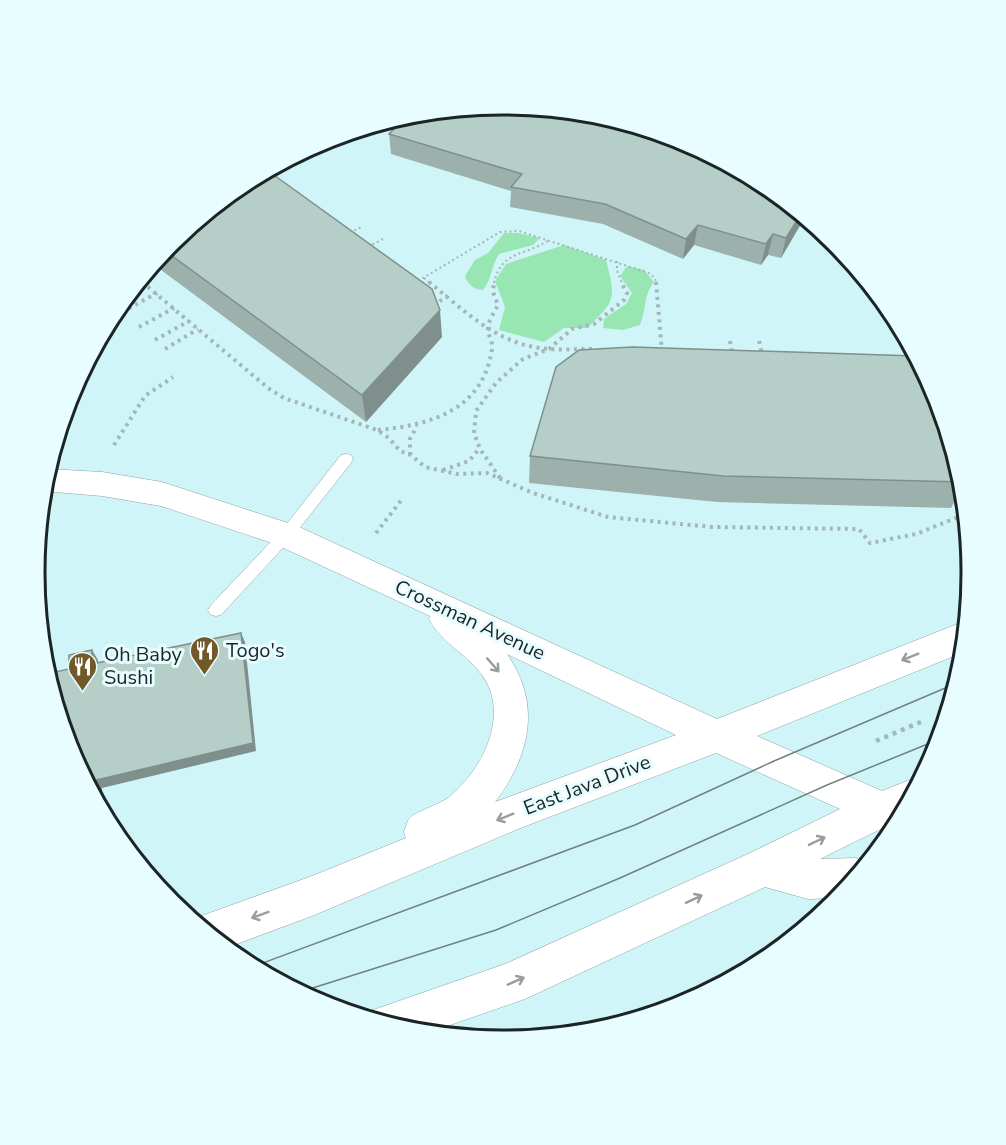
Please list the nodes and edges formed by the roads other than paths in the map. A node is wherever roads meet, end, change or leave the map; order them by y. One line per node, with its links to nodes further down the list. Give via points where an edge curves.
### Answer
1 (346, 459): 3 (lane)
2 (55, 481): 3 (main road, Crossman Avenue, via 162,494)
3 (286, 535): 4 (main road, Crossman Avenue); 5 (lane)
4 (420, 596): 7 (main road, Crossman Avenue); 11 (main road, one-way to 11, via 496,666 507,685 512,701 504,751 462,810)
5 (216, 610)
6 (956, 640): 7 (main road, East Java Drive, one-way to 7)
7 (716, 736): 8 (main road, Crossman Avenue); 11 (main road, East Java Drive, one-way to 11)
8 (896, 803): 9 (main road, one-way to 8)
9 (764, 867): 10 (main road, via 808,879); 13 (main road, one-way to 9, via 510,984)
10 (842, 879)
11 (312, 896): 12 (main road, East Java Drive, one-way to 12)
12 (217, 931)
13 (404, 1020)

